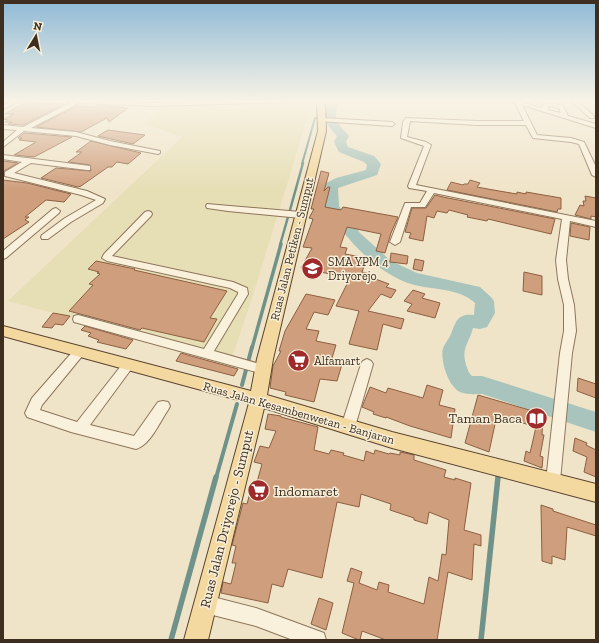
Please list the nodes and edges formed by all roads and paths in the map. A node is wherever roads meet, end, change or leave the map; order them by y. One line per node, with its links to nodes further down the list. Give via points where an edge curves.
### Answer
1 (22, 130): 6 (street)
2 (34, 130): 7 (street, via 76,134)
3 (322, 130): 16 (main road, Ruas Jalan Petiken - Sumput)
4 (405, 130): 12 (street, via 404,138 428,145 412,186)
5 (532, 130): 11 (street, via 535,136 576,140 582,143)
6 (3, 145)
7 (158, 152)
8 (3, 157): 9 (street)
9 (30, 160): 10 (street); 19 (street, via 8,174 101,199)
10 (87, 168)
11 (596, 175)
12 (432, 190): 17 (street); 20 (street, via 422,206 408,205)
13 (210, 206): 16 (street)
14 (56, 211): 21 (street)
15 (148, 214): 25 (street, via 106,256 107,258 234,285 243,290)
16 (301, 215): 28 (main road, Ruas Jalan Petiken - Sumput)
17 (566, 218): 18 (street); 33 (street, via 561,260 569,306 570,331)
18 (596, 224)
19 (45, 237)
20 (395, 242)
21 (3, 256)
22 (78, 319): 25 (street)
23 (3, 331): 24 (main road, Ruas Jalan Kesambenwetan - Banjaran)
24 (79, 352): 27 (main road, Ruas Jalan Kesambenwetan - Banjaran); 32 (street, via 37,402 32,413)
25 (207, 354): 28 (street)
26 (367, 364): 31 (street)
27 (128, 365): 29 (main road, Ruas Jalan Kesambenwetan - Banjaran); 32 (street)
28 (263, 369): 29 (main road, Ruas Jalan Petiken - Sumput)
29 (258, 399): 31 (main road, Ruas Jalan Kesambenwetan - Banjaran); 35 (main road, Ruas Jalan Driyorejo - Sumput)
30 (163, 406): 32 (street, via 136,444)
31 (348, 427): 33 (main road, Ruas Jalan Kesambenwetan - Banjaran)
32 (80, 428)
33 (553, 481): 34 (main road, Ruas Jalan Kesambenwetan - Banjaran)
34 (596, 493)
35 (205, 604): 36 (main road, Ruas Jalan Driyorejo - Sumput); 37 (street, via 256,617)
36 (196, 640)
37 (317, 640)

